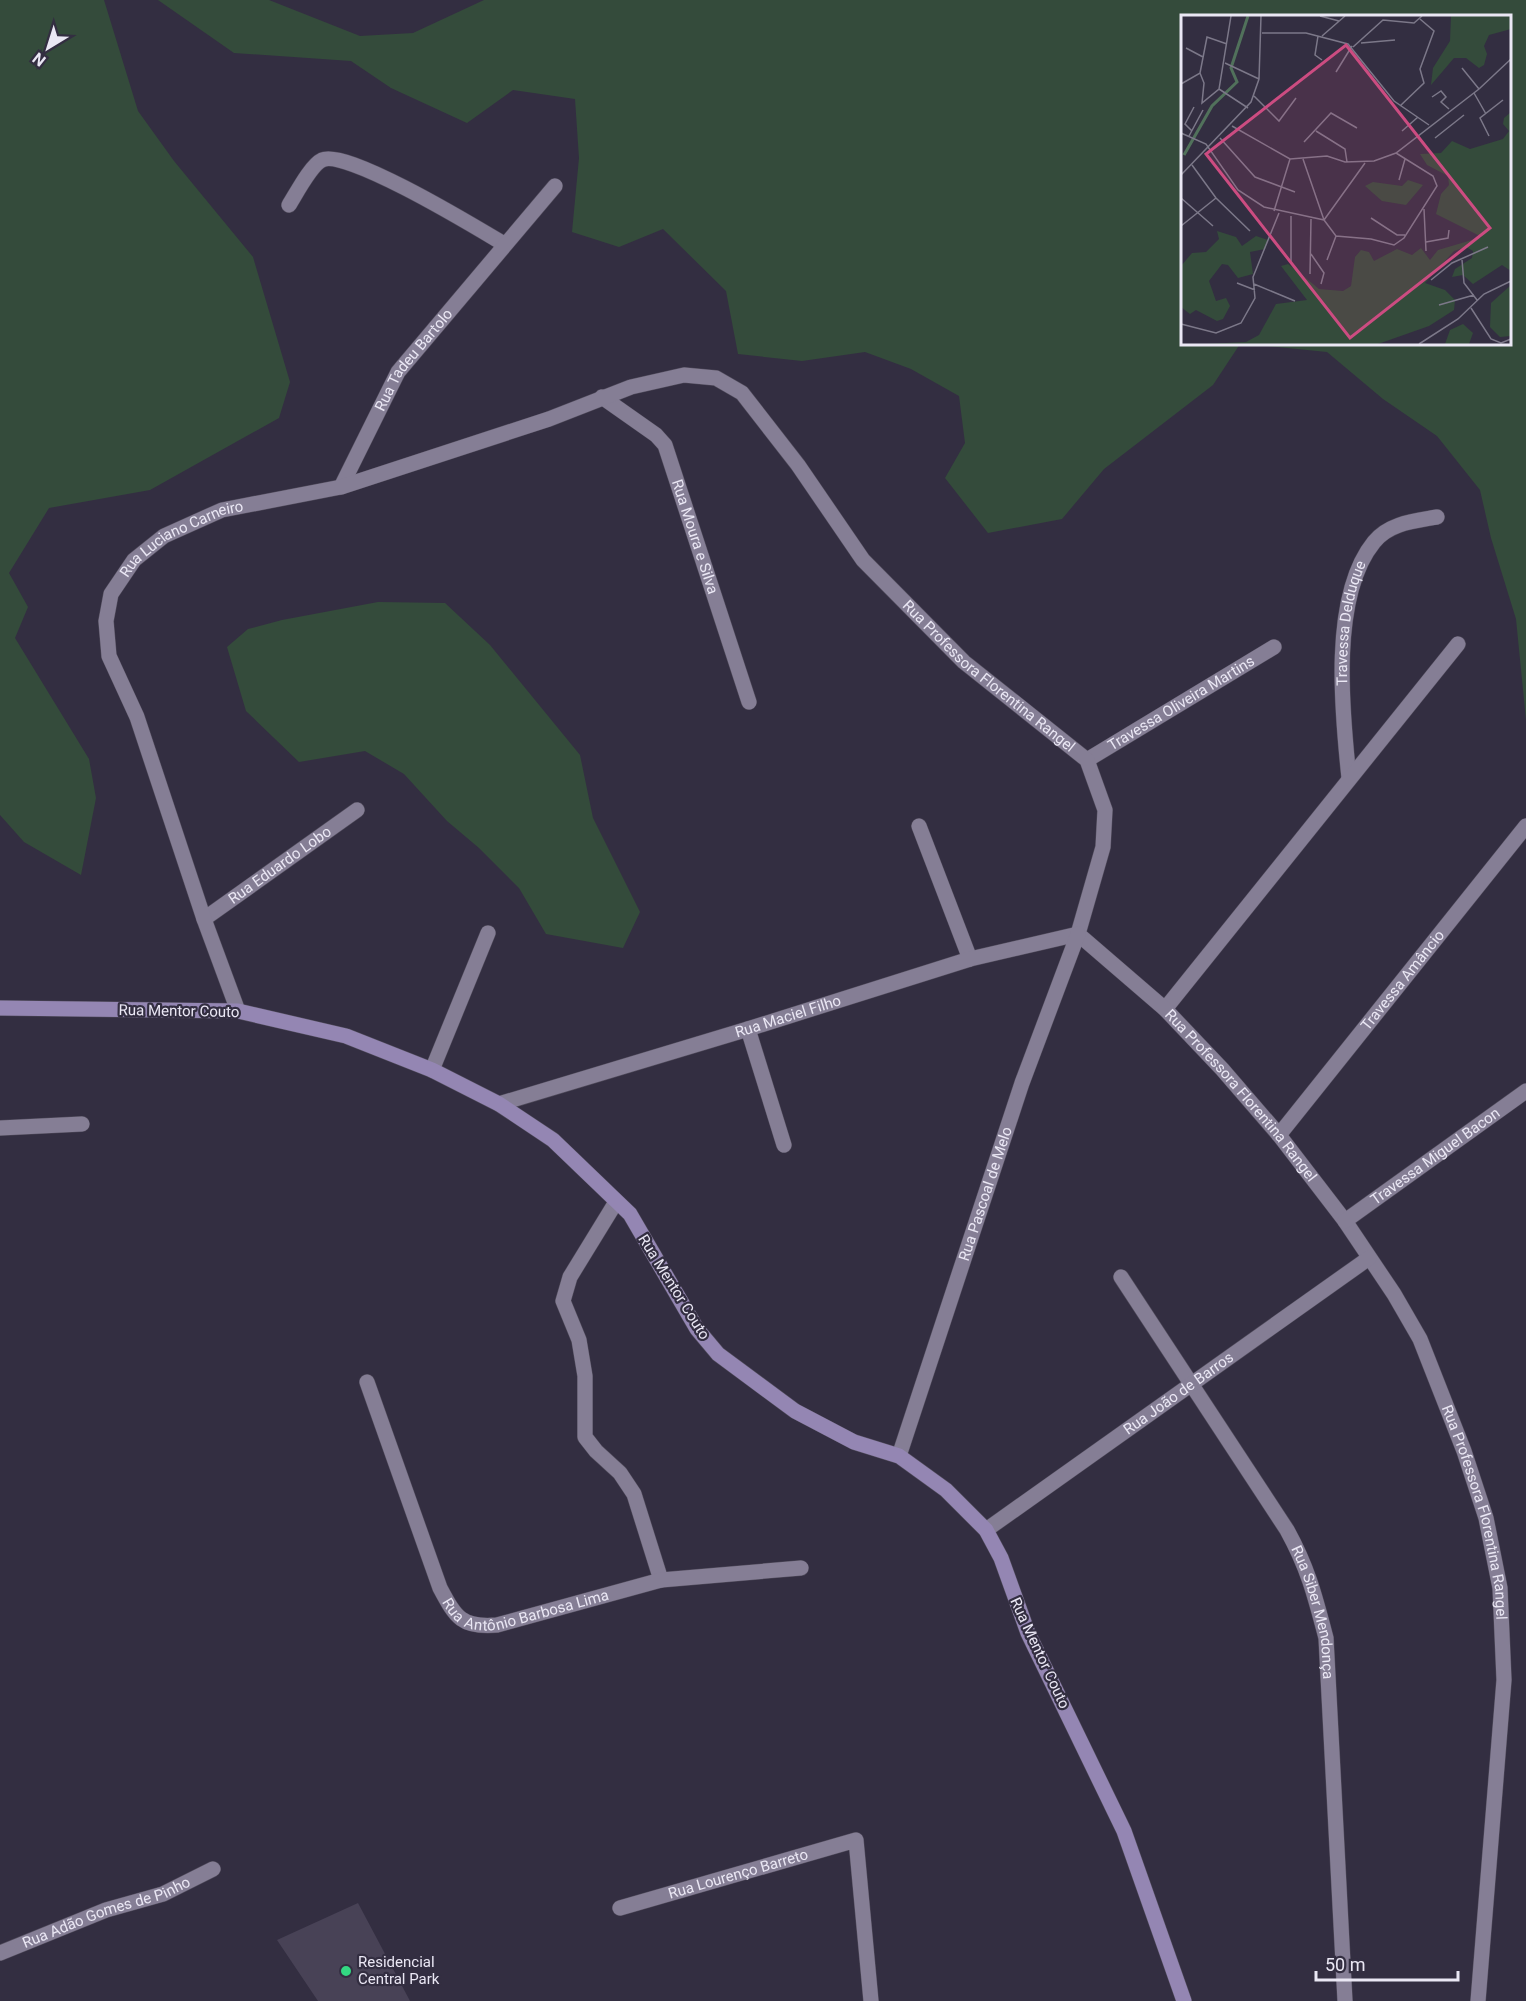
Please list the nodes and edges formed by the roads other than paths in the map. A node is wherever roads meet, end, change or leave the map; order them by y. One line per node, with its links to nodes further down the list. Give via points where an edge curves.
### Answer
1 (555, 186): 3 (street, Rua Tadeu Bartolo)
2 (289, 205): 3 (street, via 316,164 333,157 439,206)
3 (504, 244): 6 (street, Rua Tadeu Bartolo, via 398,372)
4 (684, 375): 5 (street, Rua Luciano Carneiro); 11 (street, Rua Professora Florentina Rangel, via 716,378 742,393 798,465 863,560 964,662)
5 (602, 397): 6 (street, Rua Luciano Carneiro, via 549,419); 10 (street, Rua Moura e Silva, via 665,445)
6 (341, 487): 16 (street, Rua Luciano Carneiro, via 222,510 164,536 134,560 111,594 106,621 110,656 137,717)
7 (1437, 517): 12 (street, Travessa Delduque, via 1400,524 1375,541 1355,576 1345,632 1343,715)
8 (1458, 644): 12 (street)
9 (1274, 647): 11 (street, Travessa Oliveira Martins)
10 (749, 702)
11 (1087, 760): 18 (street, Rua Professora Florentina Rangel, via 1105,810 1100,857)
12 (1349, 778): 21 (street)
13 (357, 810): 16 (street, Rua Eduardo Lobo)
14 (919, 826): 19 (street)
15 (1526, 826): 29 (street, Travessa Amâncio)
16 (204, 919): 22 (street, Rua Luciano Carneiro)
17 (488, 933): 24 (street)
18 (1078, 934): 19 (street, Rua Maciel Filho); 21 (street, Rua Professora Florentina Rangel); 37 (street, Rua Pascoal de Melo, via 1018,1094)
19 (970, 959): 23 (street, Rua Maciel Filho)
20 (0, 1008): 22 (street, Rua Mentor Couto)
21 (1165, 1009): 29 (street, Rua Professora Florentina Rangel)
22 (238, 1011): 24 (street, Rua Mentor Couto, via 346,1035)
23 (748, 1029): 26 (street, Rua Maciel Filho); 30 (street)
24 (432, 1070): 26 (street, Rua Mentor Couto)
25 (1526, 1090): 32 (street, Travessa Miguel Bacon)
26 (499, 1104): 31 (street, Rua Mentor Couto, via 553,1140)
27 (82, 1124): 28 (street)
28 (0, 1128)
29 (1279, 1135): 32 (street, Rua Professora Florentina Rangel)
30 (784, 1146)
31 (616, 1202): 37 (street, Rua Mentor Couto, via 630,1214 697,1329 718,1354 795,1411 854,1442); 40 (street, via 570,1277 563,1301 579,1340 585,1376 585,1437 620,1473 634,1494)
32 (1345, 1221): 33 (street, Rua Professora Florentina Rangel)
33 (1370, 1258): 36 (street, Rua João de Barros); 47 (street, Rua Professora Florentina Rangel, via 1420,1339 1486,1518 1500,1588 1504,1680)
34 (1122, 1277): 36 (street, Rua Siber Mendonça)
35 (367, 1382): 40 (street, Rua Antônio Barbosa Lima, via 440,1588 463,1621 477,1627 497,1625)
36 (1193, 1385): 38 (street, Rua João de Barros); 46 (street, Rua Siber Mendonça, via 1287,1530 1314,1588 1326,1638)
37 (899, 1456): 38 (street, Rua Mentor Couto, via 946,1490)
38 (986, 1530): 45 (street, Rua Mentor Couto, via 1001,1558 1028,1633 1124,1831)
39 (801, 1568): 40 (street, Rua Antônio Barbosa Lima)
40 (661, 1580)
41 (213, 1869): 43 (street, Rua Adão Gomes de Pinho, via 163,1894 106,1910)
42 (620, 1908): 44 (street, Rua Lourenço Barreto, via 856,1840)
43 (0, 1953)
44 (871, 2001)
45 (1184, 2001)
46 (1345, 2001)
47 (1478, 2001)

